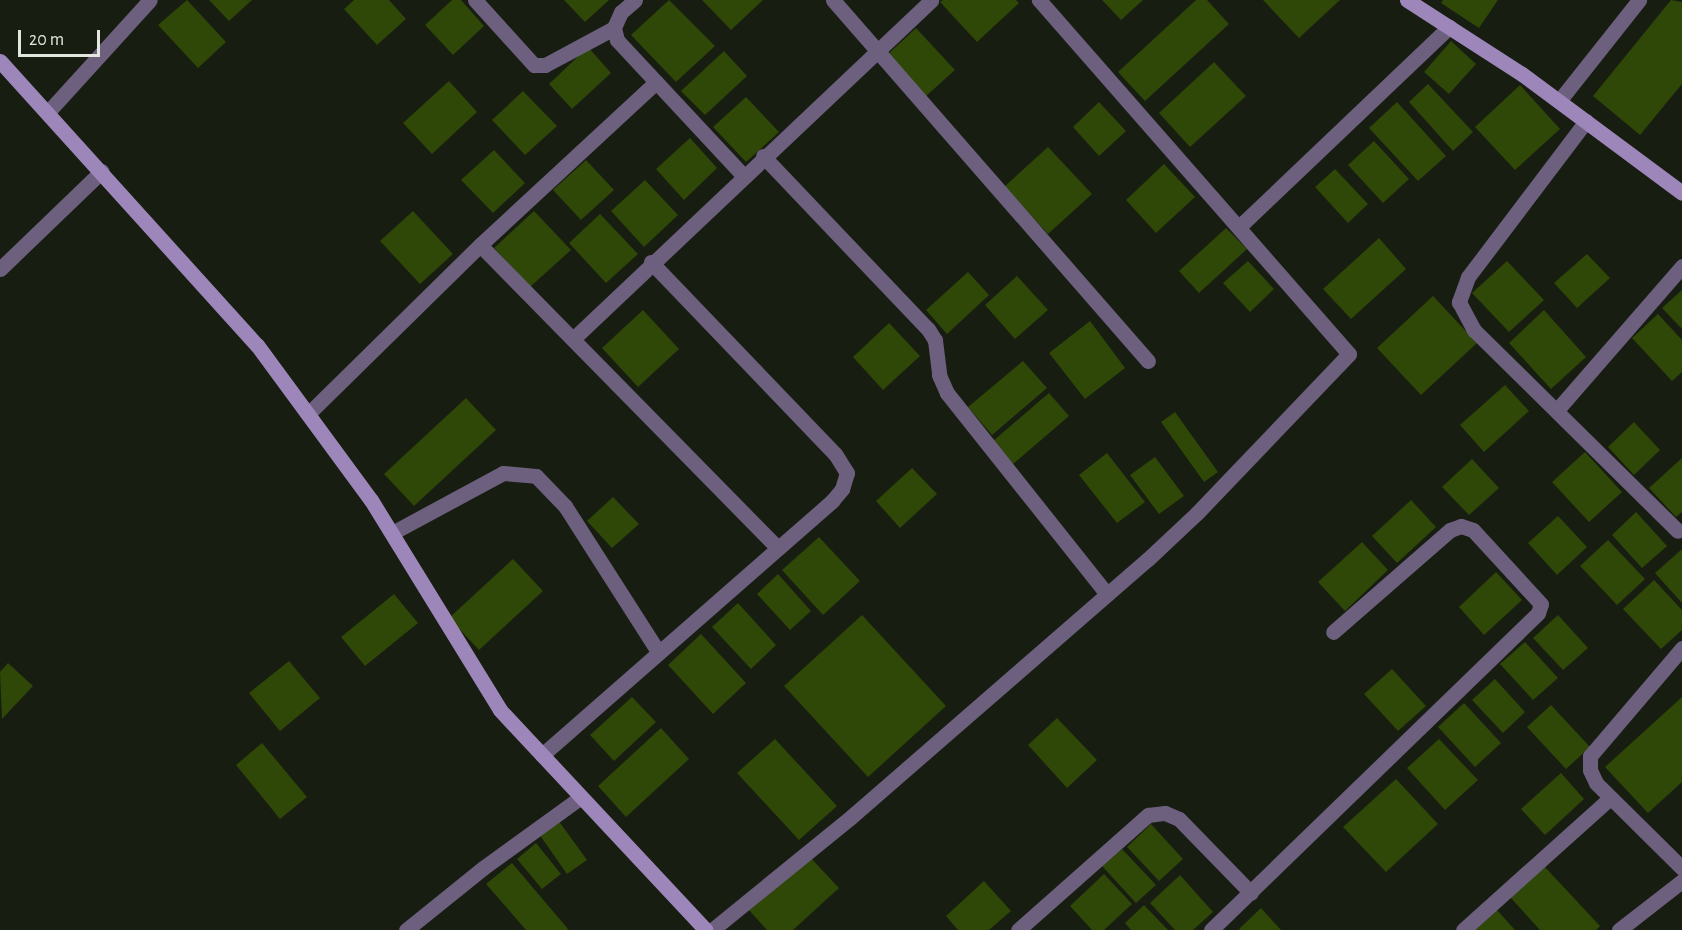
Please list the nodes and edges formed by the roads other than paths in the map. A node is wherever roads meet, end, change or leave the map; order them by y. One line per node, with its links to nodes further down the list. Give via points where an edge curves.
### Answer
1 (150, 0): 15 (street)
2 (476, 0): 9 (street, via 534,65 545,65)
3 (635, 0): 9 (street, via 621,12)
4 (832, 0): 11 (street)
5 (931, 0): 11 (street)
6 (1039, 0): 21 (street)
7 (1407, 0): 10 (street)
8 (1635, 1): 14 (street)
9 (614, 27): 13 (street, via 617,40)
10 (1449, 27): 14 (street); 21 (street)
11 (876, 52): 17 (street); 27 (street)
12 (0, 61): 15 (street)
13 (656, 82): 19 (street); 22 (street)
14 (1559, 101): 16 (street)
15 (48, 112): 18 (street)
16 (1586, 121): 20 (street); 28 (street, via 1468,277 1459,302 1474,330)
17 (763, 156): 19 (street); 33 (street, via 928,328 935,340 939,375 958,409)
18 (102, 171): 25 (street); 29 (street, via 257,345)
19 (743, 175): 23 (street)
20 (1681, 189)
21 (1240, 226): 33 (street, via 1349,354 1197,513)
22 (480, 245): 26 (street); 29 (street)
23 (651, 262): 26 (street); 32 (street, via 835,454 847,473 842,489 832,501)
24 (1682, 266): 28 (street)
25 (0, 269)
26 (573, 339): 32 (street)
27 (1148, 361)
28 (1557, 410): 30 (street)
29 (308, 414): 31 (street)
30 (1678, 531)
31 (392, 533): 36 (street, via 503,473 536,476 565,506); 37 (street, via 500,710)
32 (778, 548): 36 (street)
33 (1107, 594): 45 (street, via 851,817)
34 (1333, 632): 42 (street, via 1450,530 1461,526 1473,530 1541,604 1538,613)
35 (1682, 648): 39 (street, via 1590,756 1590,770 1596,783)
36 (659, 653): 37 (street)
37 (542, 755): 38 (street)
38 (581, 797): 43 (street, via 483,867); 44 (street)
39 (1610, 798): 40 (street); 48 (street)
40 (1682, 868)
41 (1682, 881): 49 (street)
42 (1251, 893): 46 (street, via 1179,819 1165,813 1148,815); 47 (street)
43 (406, 930)
44 (706, 930)
45 (712, 930)
46 (1018, 930)
47 (1211, 930)
48 (1463, 930)
49 (1619, 930)

